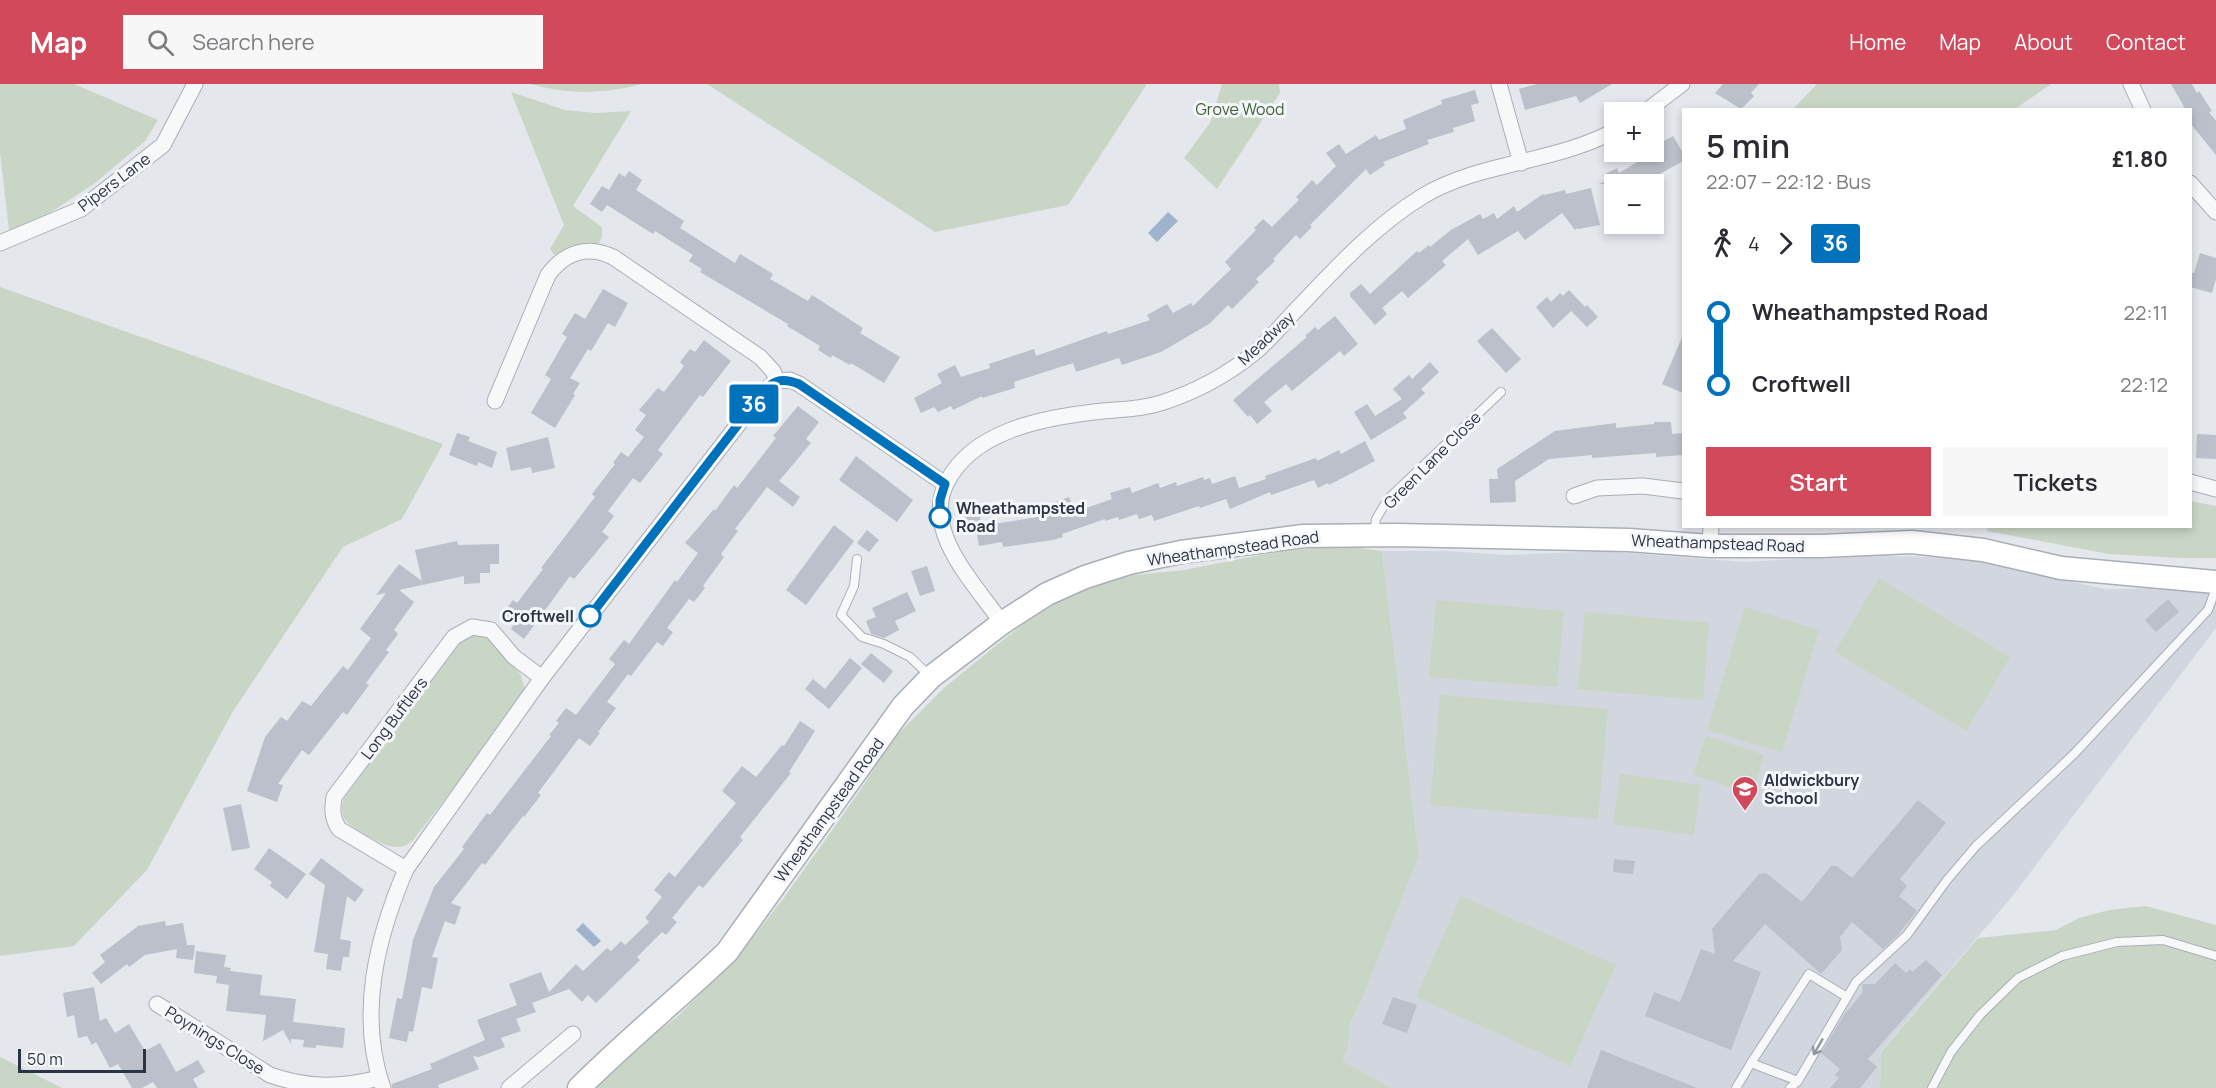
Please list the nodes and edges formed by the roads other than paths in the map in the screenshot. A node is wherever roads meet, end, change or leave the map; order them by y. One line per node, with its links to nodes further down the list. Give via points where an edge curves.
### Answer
1 (195, 84): 11 (street, Pipers Lane, via 163,145 81,209)
2 (1499, 84): 8 (street)
3 (1682, 84): 5 (street)
4 (2131, 84): 6 (street)
5 (1658, 102)
6 (2142, 108)
7 (1604, 135): 8 (street, Meadway, via 1566,152)
8 (1521, 163): 16 (street, Meadway, via 1459,180 1394,215 1354,248 1256,351 1196,390 1133,409 1060,417 993,438 968,453)
9 (2192, 185): 10 (street)
10 (2216, 212)
11 (0, 243)
12 (777, 381): 14 (street, via 760,357 613,257 583,251 566,257 548,274); 16 (street, via 799,384); 27 (street, via 764,391)
13 (1501, 392): 20 (lane, Green Lane Close, via 1388,499 1376,519)
14 (495, 402)
15 (2192, 483): 17 (street)
16 (945, 484): 25 (street, Meadway, via 940,517 945,538)
17 (2216, 489)
18 (1682, 491): 19 (street, via 1643,486 1597,488)
19 (1574, 496)
20 (1374, 535): 21 (street, Wheathampstead Road, via 1629,540); 25 (street, Wheathampstead Road, via 1303,536 1129,563 1047,594)
21 (1711, 536): 23 (street, Wheathampstead Road, via 1821,546 1912,542 1983,550 2061,567)
22 (857, 559): 26 (lane, via 854,586 841,615 862,637 910,657)
23 (2216, 582)
24 (2216, 588): 30 (lane, via 2208,610 2074,754 1976,846 1907,935 1856,982)
25 (1002, 623): 26 (street, Wheathampstead Road)
26 (931, 677): 37 (street, Wheathampstead Road, via 903,706 727,952)
27 (542, 678): 28 (street); 28 (street, Long Buftlers, via 514,657 491,630 472,627 453,638 334,797 332,810 339,829)
28 (406, 869): 35 (street, via 382,937 371,995 373,1050)
29 (2216, 956): 40 (lane, via 2163,940 2117,942 2062,956 2018,978 1980,1015 1951,1052)
30 (1847, 997): 33 (lane, via 1809,974); 34 (lane, one-way to 34)
31 (157, 1004): 35 (street, Poynings Close, via 270,1075 286,1081 330,1086)
32 (573, 1034): 36 (street)
33 (1751, 1063): 34 (lane); 38 (lane)
34 (1798, 1081): 39 (lane)
35 (381, 1083)
36 (509, 1088)
37 (579, 1088)
38 (1736, 1088)
39 (1790, 1088)
40 (1932, 1088)

